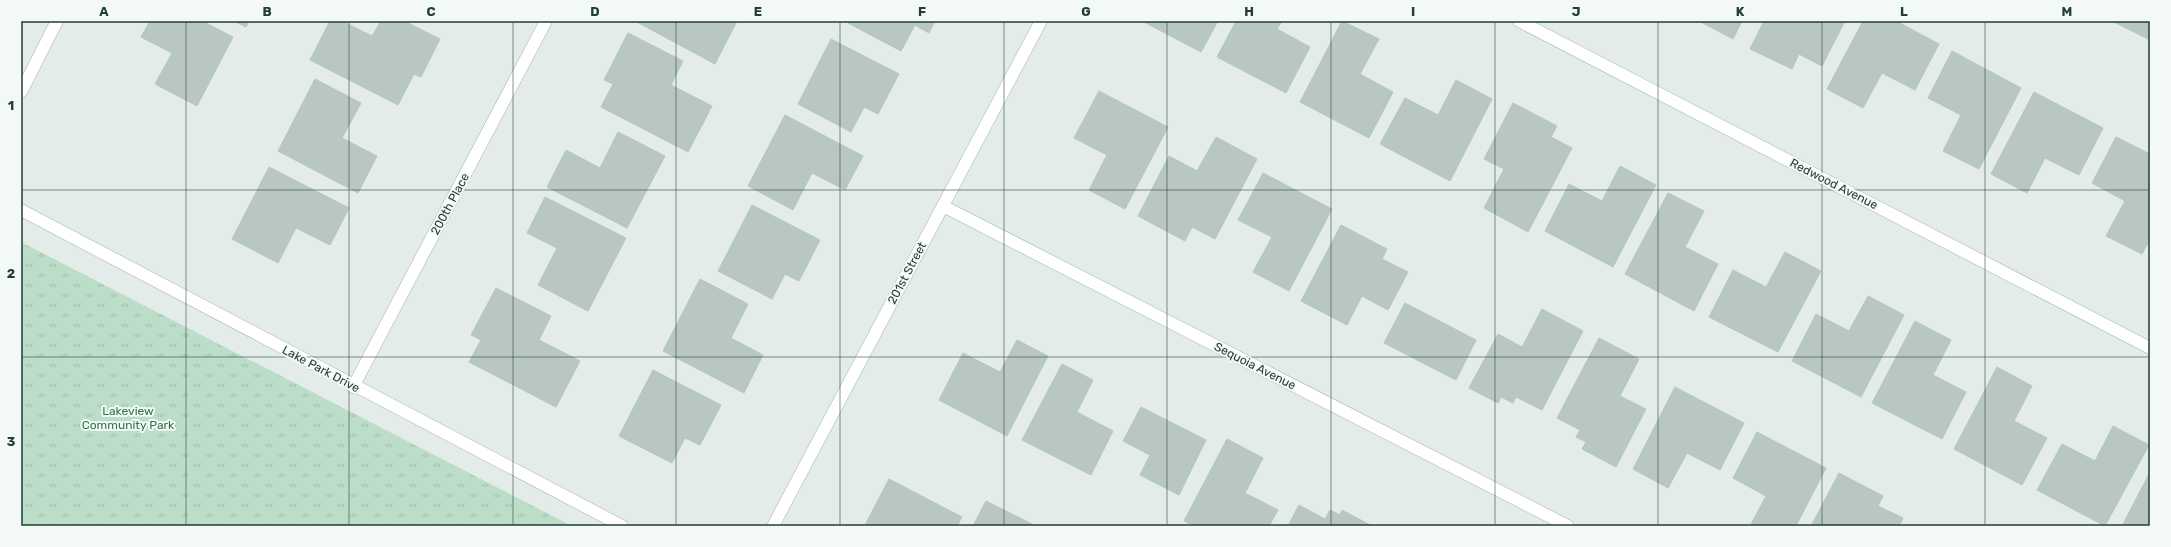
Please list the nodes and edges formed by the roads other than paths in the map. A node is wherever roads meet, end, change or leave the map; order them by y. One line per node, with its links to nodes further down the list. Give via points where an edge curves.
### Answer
1 (57, 21): 5 (street)
2 (546, 21): 9 (street, 200th Place)
3 (1041, 21): 6 (street, 201st Street)
4 (1519, 21): 8 (street, Redwood Avenue)
5 (21, 92)
6 (943, 206): 11 (street, 201st Street); 12 (street, Sequoia Avenue)
7 (21, 210): 9 (street, Lake Park Drive)
8 (2150, 348)
9 (353, 387): 10 (street, Lake Park Drive)
10 (622, 526)
11 (773, 526)
12 (1568, 526)

